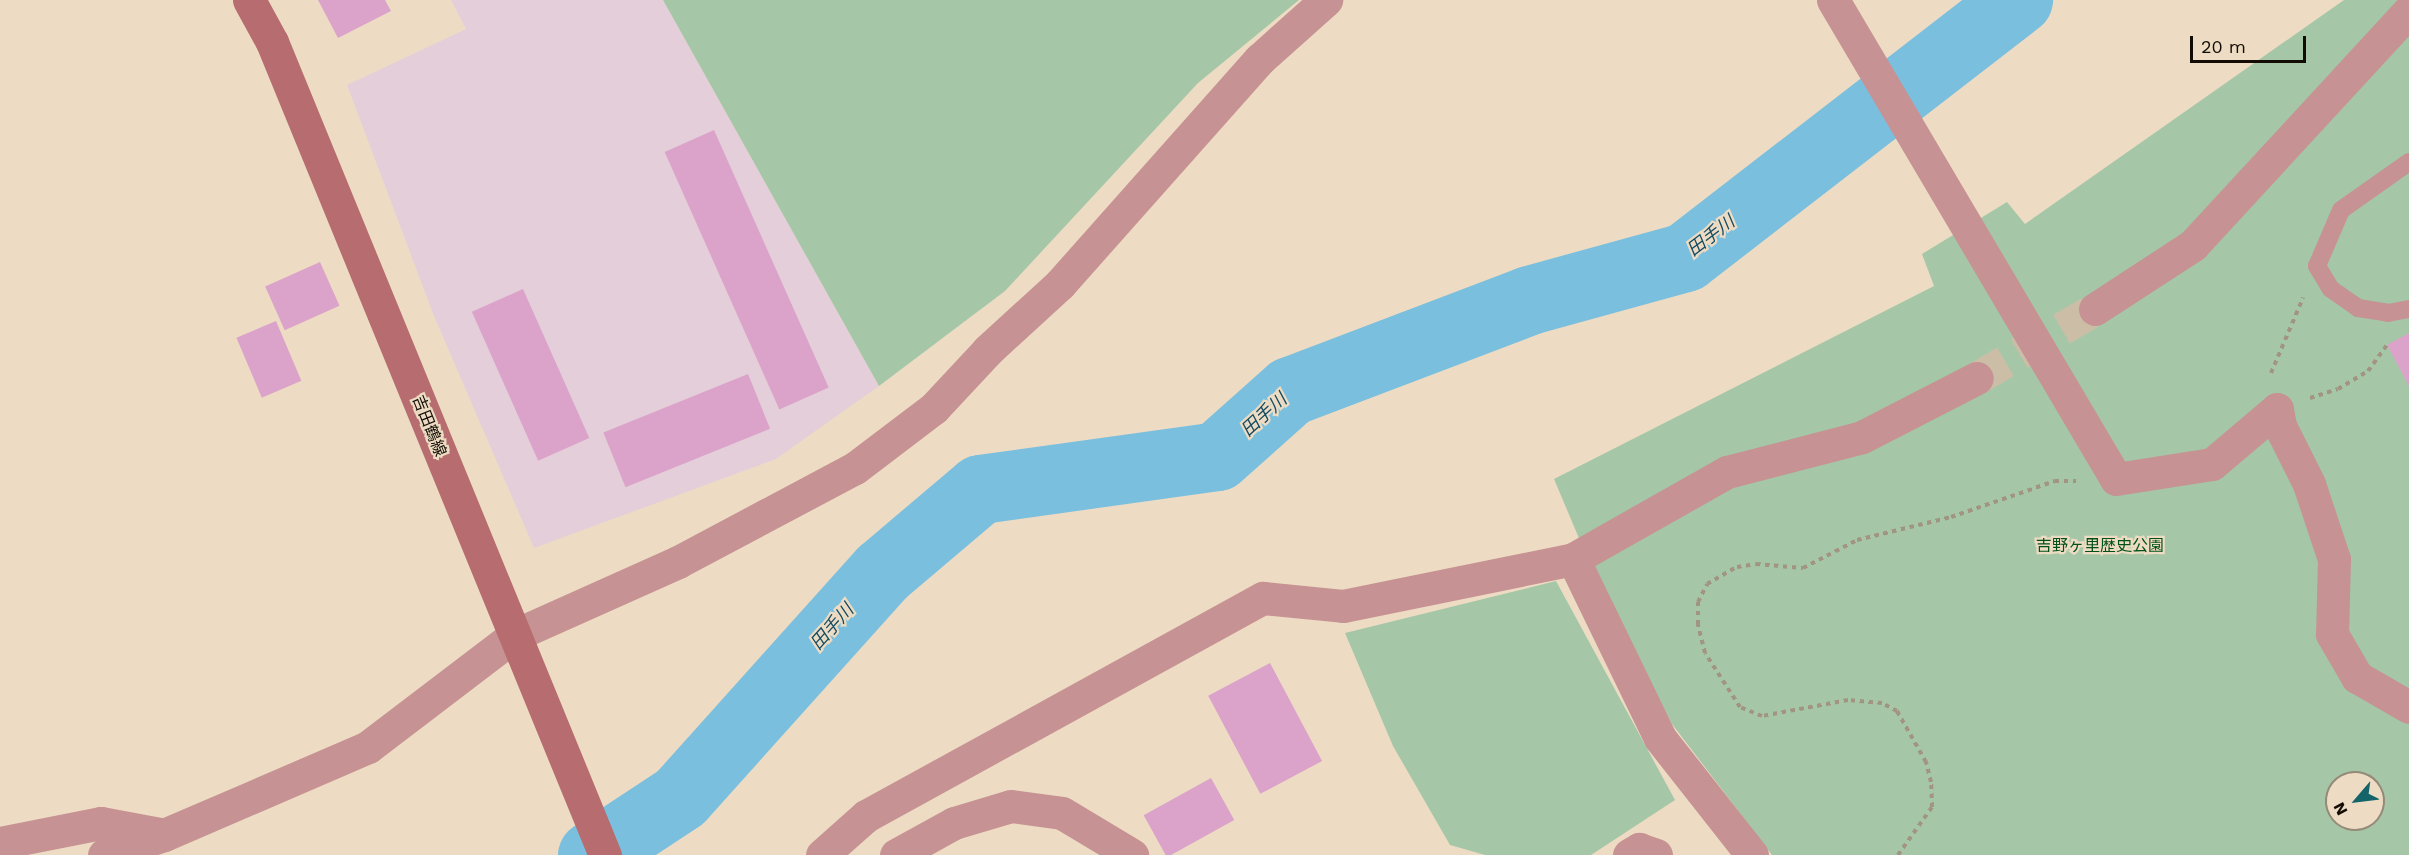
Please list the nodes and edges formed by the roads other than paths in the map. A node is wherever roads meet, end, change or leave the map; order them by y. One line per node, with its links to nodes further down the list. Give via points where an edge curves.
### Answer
1 (249, 0): 10 (main road, 吉田鶴線, via 272,42)
2 (1326, 0): 10 (street, via 1260,59 1060,284 988,350 934,408 855,468 678,562)
3 (1833, 0): 11 (street, via 2116,479 2212,464 2277,409 2280,426 2309,484 2334,559 2332,634 2357,677)
4 (2409, 11): 6 (street, via 2193,245)
5 (2409, 162): 7 (lane, via 2341,210 2317,266 2331,289 2358,308 2388,313)
6 (2095, 309)
7 (2409, 309)
8 (1977, 378): 9 (street, via 1862,437 1727,472)
9 (1573, 559): 16 (street, via 1343,606 1263,598 866,816); 21 (street, via 1660,738)
10 (515, 635): 12 (street, via 368,747); 15 (main road, 吉田鶴線)
11 (2399, 701)
12 (164, 835): 13 (street, via 101,823); 14 (street)
13 (0, 843)
14 (104, 855)
15 (605, 855)
16 (822, 855)
17 (896, 855): 18 (street, via 954,824 1011,806 1062,813)
18 (1132, 855)
19 (1629, 855): 20 (street, via 1639,849)
20 (1656, 855)
21 (1752, 855)

